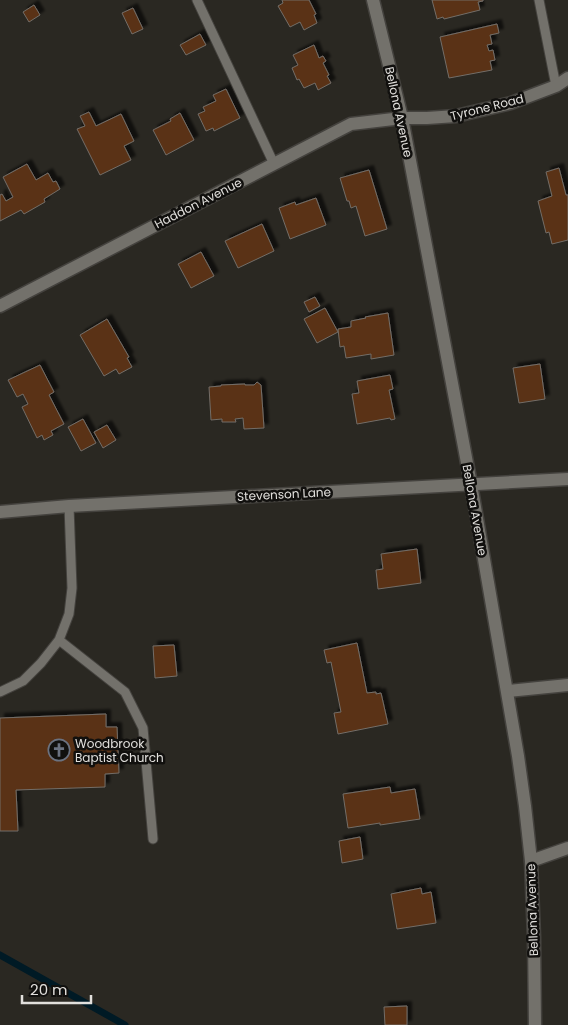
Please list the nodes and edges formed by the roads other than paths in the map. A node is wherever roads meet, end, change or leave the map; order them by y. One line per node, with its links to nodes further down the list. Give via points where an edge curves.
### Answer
1 (197, 0): 7 (lane)
2 (373, 0): 6 (street, Bellona Avenue)
3 (539, 0): 5 (lane)
4 (568, 78): 5 (street, Tyrone Road)
5 (556, 86): 6 (street, Tyrone Road, via 511,103 456,116)
6 (402, 118): 7 (street, Haddon Avenue, via 351,124); 10 (street, Bellona Avenue)
7 (274, 164): 8 (street, Haddon Avenue)
8 (0, 306)
9 (568, 479): 10 (street, Stevenson Lane)
10 (471, 484): 11 (street, Stevenson Lane); 15 (street, Bellona Avenue)
11 (69, 506): 12 (street, Stevenson Lane); 13 (lane, via 72,588 69,614)
12 (0, 512)
13 (59, 640): 16 (lane, via 23,681); 17 (lane, via 126,692 143,728)
14 (568, 686): 15 (street)
15 (508, 691): 19 (street, Bellona Avenue)
16 (0, 692)
17 (154, 839)
18 (568, 848): 19 (street)
19 (531, 861): 20 (street, Bellona Avenue)
20 (535, 1025)

